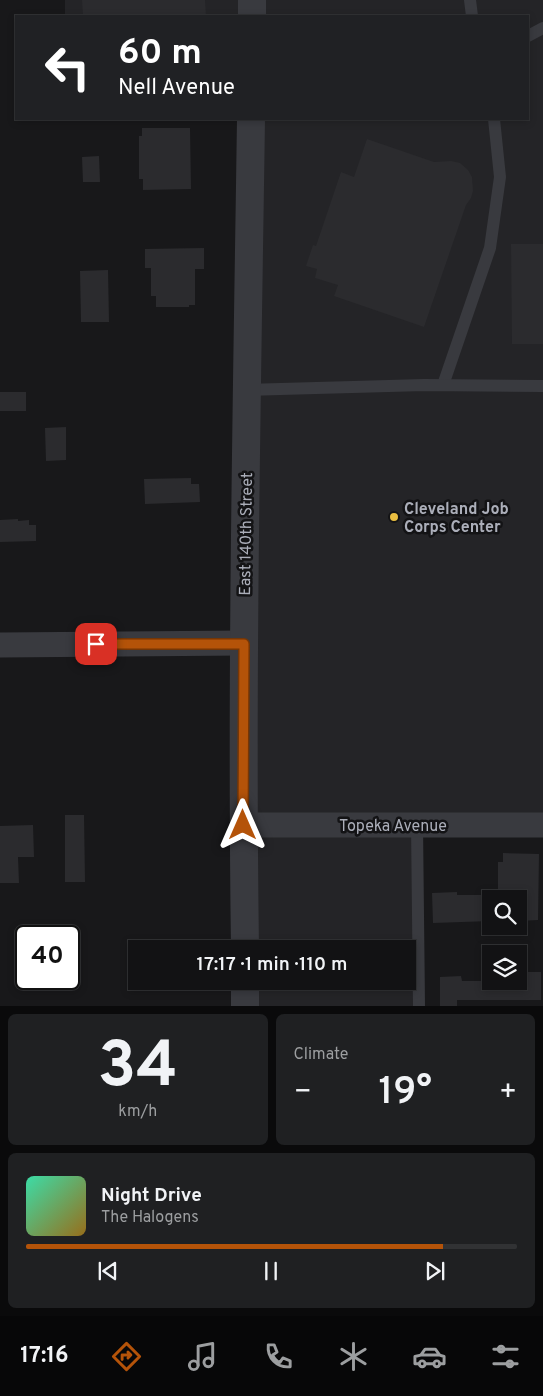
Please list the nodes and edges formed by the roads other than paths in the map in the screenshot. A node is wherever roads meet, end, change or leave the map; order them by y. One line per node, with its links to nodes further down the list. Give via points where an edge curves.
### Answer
1 (252, 0): 3 (street)
2 (470, 0): 4 (lane)
3 (252, 15)
4 (472, 15)
5 (543, 28): 6 (lane)
6 (529, 35)
7 (251, 120): 11 (street, East 140th Street)
8 (494, 120): 9 (lane, via 500,177 490,248)
9 (443, 385): 10 (lane); 11 (lane)
10 (543, 386)
11 (247, 390): 13 (street, East 140th Street)
12 (0, 644): 13 (street)
13 (244, 644): 15 (street, East 140th Street)
14 (418, 824): 15 (street, Topeka Avenue); 16 (street, Topeka Avenue); 20 (lane)
15 (243, 825): 17 (street, East 140th Street)
16 (543, 825)
17 (245, 940)
18 (245, 990): 19 (street)
19 (245, 1006)
20 (419, 1006)

